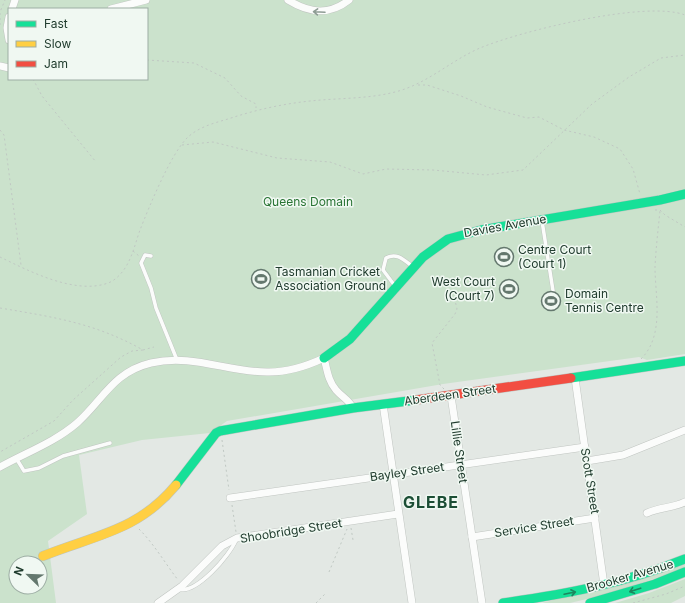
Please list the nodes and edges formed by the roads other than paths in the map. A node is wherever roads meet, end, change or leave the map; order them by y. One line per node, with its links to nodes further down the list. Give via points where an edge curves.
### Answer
1 (146, 0): 4 (street)
2 (288, 0): 3 (street, one-way to 2, via 326,12 312,11)
3 (349, 0)
4 (115, 8)
5 (8, 22): 6 (street)
6 (8, 34)
7 (685, 194): 8 (main road, Davies Avenue)
8 (542, 220): 10 (main road, Davies Avenue, via 456,235 437,246); 12 (lane)
9 (151, 256): 14 (lane, via 145,256 141,263)
10 (413, 267): 11 (main road, Davies Avenue); 11 (lane, via 396,256 386,258 383,270)
11 (396, 287): 13 (main road, Davies Avenue, via 350,339)
12 (554, 297)
13 (324, 358): 14 (street, via 300,368 268,372); 19 (street, via 330,382 348,399)
14 (177, 360): 23 (street, via 150,364 124,374 107,388 77,423)
15 (685, 362): 16 (main road, Aberdeen Street)
16 (576, 378): 17 (main road, Aberdeen Street); 22 (street, Scott Street)
17 (448, 394): 18 (main road, Aberdeen Street); 25 (street, Lillie Street)
18 (382, 404): 19 (main road, Aberdeen Street); 27 (street)
19 (353, 408): 35 (main road, Aberdeen Street, via 220,431 165,498 149,512 133,522)
20 (685, 430): 24 (street, via 623,455)
21 (110, 444): 23 (lane, via 63,456 39,468 24,470)
22 (584, 447): 24 (street, Scott Street); 25 (street, Bayley Street)
23 (16, 458): 26 (street)
24 (586, 461): 32 (street, Scott Street)
25 (461, 465): 27 (street, Bayley Street); 33 (street, Lillie Street)
26 (0, 467)
27 (393, 474): 28 (street, Bayley Street); 31 (street)
28 (230, 498)
29 (685, 502): 30 (street, via 674,507 660,507)
30 (647, 513)
31 (398, 514): 34 (street, Shoobridge Street); 43 (street)
32 (595, 518): 33 (street, Service Street); 40 (street, Scott Street)
33 (472, 537): 44 (street, Lillie Street)
34 (237, 538): 41 (street, Shoobridge Street, via 222,546); 41 (lane, via 208,576 183,591)
35 (46, 555)
36 (685, 559): 40 (main road, Brooker Avenue)
37 (685, 572): 39 (main road, Brooker Avenue)
38 (685, 577): 39 (main road)
39 (655, 584): 46 (main road, Brooker Avenue, one-way to 46)
40 (604, 585): 45 (main road, Brooker Avenue, one-way to 40)
41 (180, 587): 42 (street, Shoobridge Street)
42 (158, 603)
43 (412, 603)
44 (482, 603)
45 (503, 603)
46 (590, 603)

